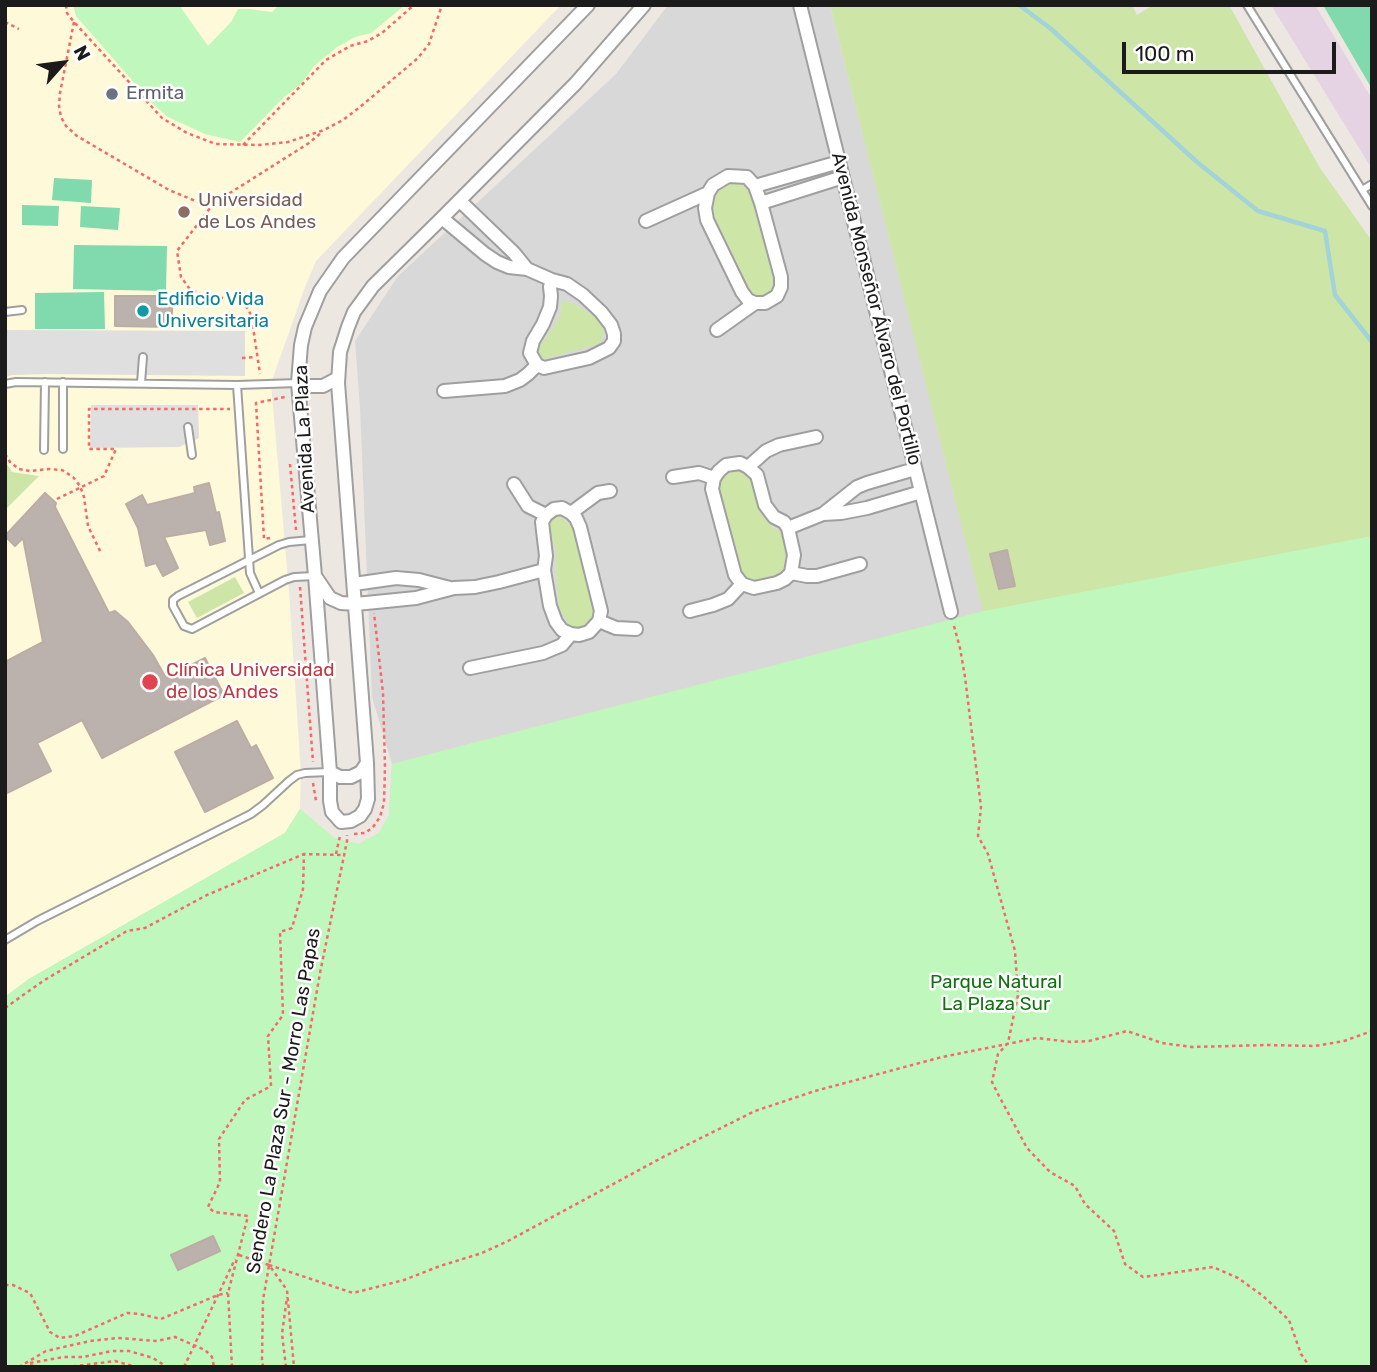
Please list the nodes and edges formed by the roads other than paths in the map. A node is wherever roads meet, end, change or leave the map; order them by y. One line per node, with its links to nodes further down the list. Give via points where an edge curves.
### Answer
1 (588, 5): 28 (street, Avenida La Plaza, via 337,266 305,327)
2 (800, 5): 5 (street, Avenida Monseñor Álvaro del Portillo)
3 (1247, 5): 9 (lane)
4 (639, 8): 11 (street, Avenida La Plaza, via 576,83)
5 (839, 162): 6 (street, Avenida Monseñor Álvaro del Portillo); 8 (street)
6 (843, 177): 12 (street); 38 (street, Avenida Monseñor Álvaro del Portillo)
7 (1372, 184): 9 (lane)
8 (755, 186): 10 (street, via 747,177 728,176); 12 (street)
9 (1362, 190): 13 (lane)
10 (708, 194): 15 (street); 18 (street, via 707,220 742,292)
11 (460, 201): 14 (street, Avenida La Plaza); 16 (street)
12 (761, 203): 18 (street, via 781,287 777,296)
13 (1372, 206)
14 (442, 218): 16 (street, via 497,262); 24 (street, Avenida La Plaza, via 363,298 343,339)
15 (646, 221)
16 (527, 269): 17 (street)
17 (552, 280): 23 (street, via 550,307 530,353); 23 (street, via 567,284 601,312 611,325 614,341 589,358 551,368)
18 (755, 303): 21 (street)
19 (22, 310): 20 (lane)
20 (5, 312)
21 (717, 330)
22 (143, 357): 27 (lane)
23 (537, 365): 31 (street, via 505,386)
24 (338, 378): 28 (street, via 323,386); 54 (street, Avenida La Plaza)
25 (45, 382): 26 (lane); 29 (lane); 35 (lane)
26 (63, 382): 27 (lane); 34 (lane)
27 (141, 383): 30 (lane)
28 (298, 383): 30 (lane); 48 (street, Avenida La Plaza)
29 (5, 384)
30 (237, 385): 49 (lane)
31 (444, 391)
32 (188, 427): 36 (lane)
33 (816, 437): 37 (street, via 779,445)
34 (63, 449)
35 (44, 450)
36 (192, 455)
37 (748, 467): 40 (street, via 726,465); 47 (street, via 757,475 765,505)
38 (915, 469): 43 (street, Avenida Monseñor Álvaro del Portillo); 45 (street, via 857,487)
39 (673, 477): 40 (street, via 699,473)
40 (714, 478): 55 (street, via 712,489 735,575)
41 (514, 484): 46 (street, via 528,506)
42 (610, 491): 44 (street, via 598,493)
43 (921, 492): 45 (street, via 867,508); 60 (street, Avenida Monseñor Álvaro del Portillo)
44 (571, 513): 46 (street, via 562,508); 61 (street, via 583,539 601,611)
45 (823, 514): 47 (street)
46 (545, 515): 51 (street)
47 (788, 528): 52 (street, via 794,555)
48 (311, 540): 49 (lane, via 284,543); 53 (street, Avenida La Plaza)
49 (249, 560): 57 (lane); 57 (lane, via 178,596 173,606 184,626 192,629)
50 (860, 564): 52 (street, via 817,576)
51 (544, 570): 56 (street); 63 (street, via 556,622)
52 (791, 573): 55 (street, via 777,583 754,588)
53 (315, 576): 57 (lane, via 285,580); 58 (street, via 330,598); 66 (street, Avenida La Plaza)
54 (354, 584): 56 (street, via 396,578); 58 (street, Avenida La Plaza)
55 (742, 584): 59 (street, via 727,599)
56 (454, 589): 58 (street)
57 (259, 593)
58 (356, 604): 65 (street, Avenida La Plaza)
59 (690, 611)
60 (951, 612)
61 (599, 621): 62 (street); 63 (street, via 590,632)
62 (636, 629)
63 (571, 634): 64 (street, via 562,645 543,653)
64 (470, 668)
65 (367, 763): 66 (street, via 351,777); 66 (street, Avenida La Plaza, via 367,804 351,821 341,822 332,812)
66 (330, 772): 67 (lane, via 293,777 251,814)
67 (5, 940)

